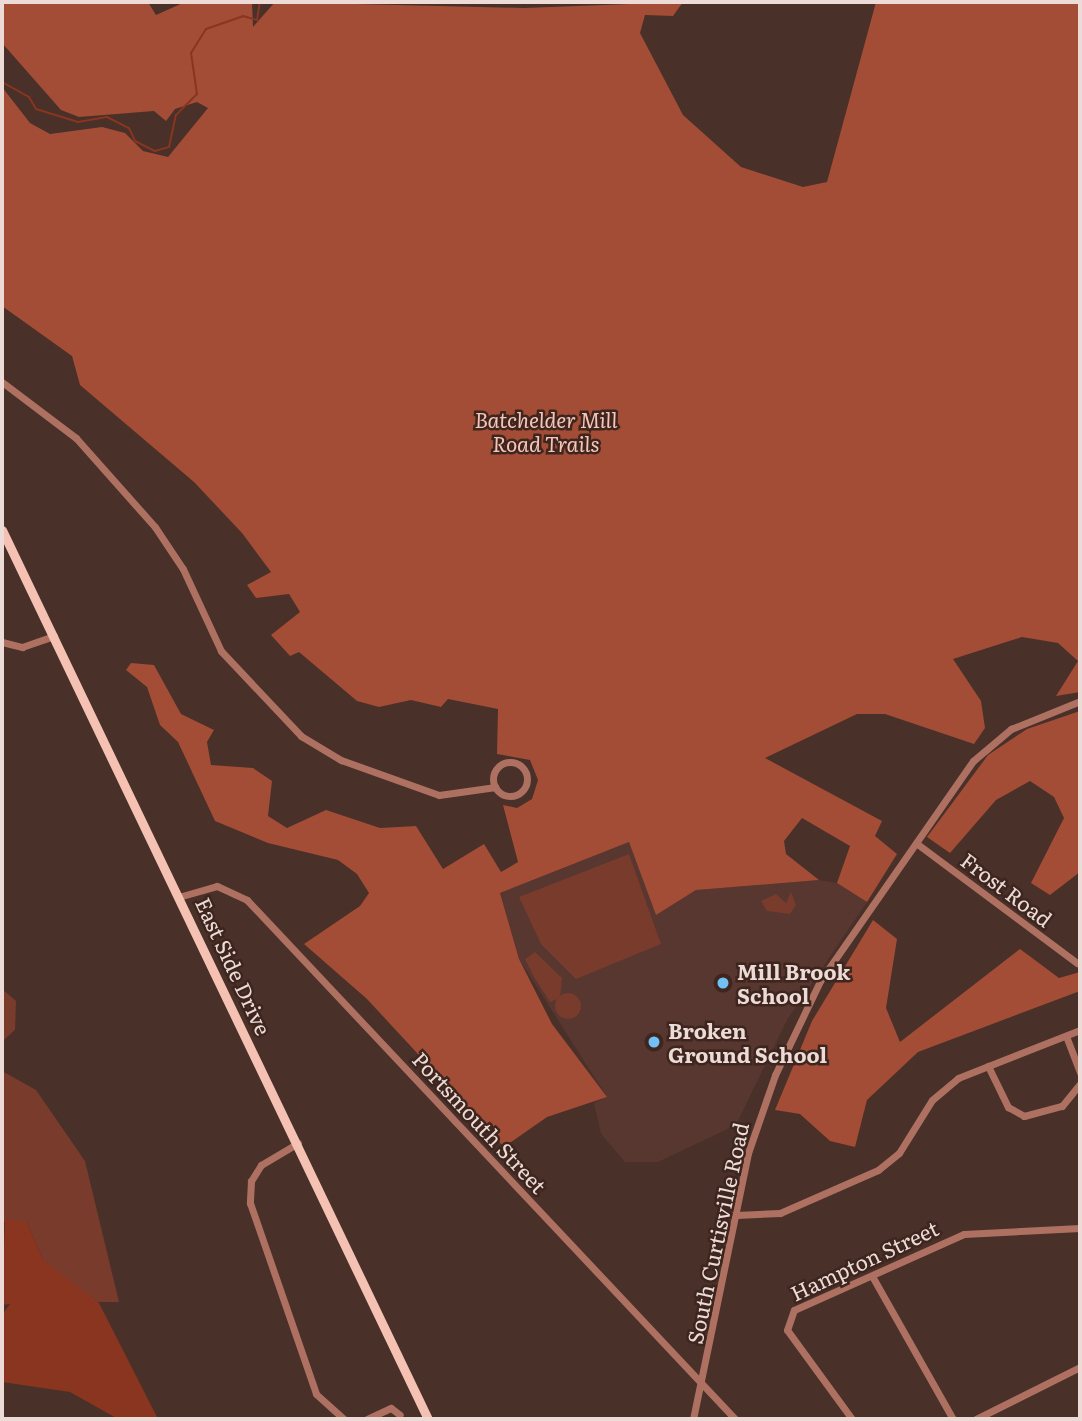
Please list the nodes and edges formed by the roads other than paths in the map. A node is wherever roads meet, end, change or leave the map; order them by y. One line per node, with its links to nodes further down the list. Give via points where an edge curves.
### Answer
1 (2, 382): 6 (street, via 84,446 155,527 183,569 221,651 292,729 327,753 439,795)
2 (2, 530): 3 (main road, East Side Drive)
3 (54, 636): 4 (street, via 22,648); 8 (main road, East Side Drive)
4 (2, 642)
5 (1080, 701): 7 (street, South Curtisville Road, via 991,743)
6 (495, 787): 6 (street, via 505,796 520,794 527,773 516,763 501,764)
7 (916, 843): 9 (street, Frost Road); 16 (street, South Curtisville Road, via 820,981 769,1089)
8 (182, 896): 15 (main road, East Side Drive); 20 (street, Portsmouth Street, via 217,886 247,900)
9 (1077, 963)
10 (1080, 1030): 11 (street)
11 (1066, 1036): 12 (street); 13 (street)
12 (988, 1066): 14 (street, via 1008,1107 1024,1116 1062,1106); 16 (street, via 940,1092 899,1153 878,1170 780,1213)
13 (1080, 1073)
14 (1080, 1084)
15 (298, 1143): 22 (street, via 261,1165 251,1181 250,1203 316,1394); 24 (main road, East Side Drive)
16 (736, 1215): 20 (street, South Curtisville Road)
17 (1080, 1228): 18 (street, Hampton Street, via 974,1231)
18 (872, 1276): 27 (street, Hampton Street, via 794,1310 786,1323); 28 (street)
19 (1080, 1367): 29 (street)
20 (703, 1385): 25 (street, South Curtisville Road); 26 (street, Portsmouth Street)
21 (400, 1415): 23 (street, via 391,1408)
22 (344, 1419)
23 (367, 1419)
24 (428, 1419)
25 (693, 1419)
26 (736, 1419)
27 (852, 1419)
28 (953, 1419)
29 (976, 1419)

